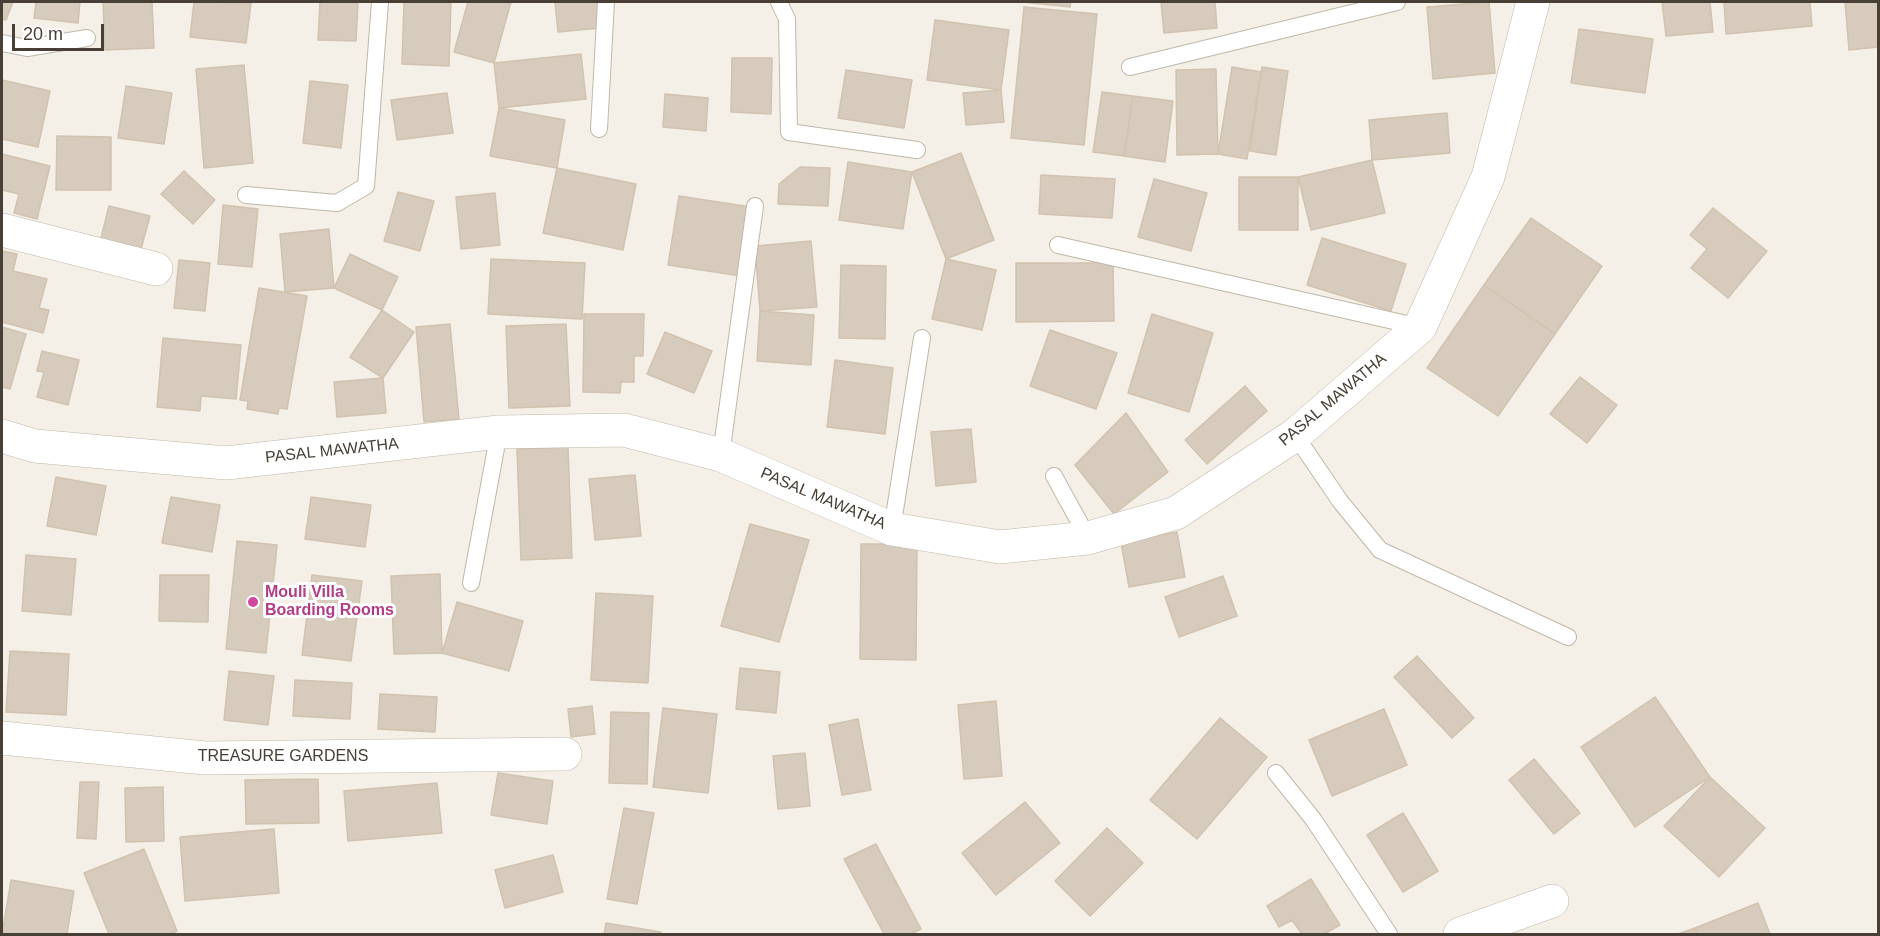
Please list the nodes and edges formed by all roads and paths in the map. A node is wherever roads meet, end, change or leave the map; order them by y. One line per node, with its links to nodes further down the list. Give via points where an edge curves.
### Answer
1 (380, 2): 11 (lane, via 366,186 337,203)
2 (606, 2): 9 (lane)
3 (779, 2): 10 (lane, via 788,19 789,132)
4 (1397, 2): 8 (lane)
5 (1533, 2): 16 (street, PASAL MAWATHA, via 1488,177)
6 (87, 38): 7 (lane, via 27,48)
7 (2, 43)
8 (1130, 68)
9 (599, 129)
10 (917, 150)
11 (246, 195)
12 (755, 206): 21 (lane)
13 (2, 230): 15 (street)
14 (1058, 245): 16 (lane)
15 (156, 269)
16 (1420, 327): 19 (street, PASAL MAWATHA)
17 (922, 338): 23 (lane)
18 (499, 432): 20 (street, PASAL MAWATHA, via 226,463 34,446); 21 (street, PASAL MAWATHA, via 624,430); 25 (lane)
19 (1295, 435): 24 (street, PASAL MAWATHA, via 1176,513); 26 (lane, via 1340,501 1380,550)
20 (2, 436)
21 (721, 455): 23 (street, PASAL MAWATHA)
22 (1054, 476): 24 (lane)
23 (892, 529): 24 (street, PASAL MAWATHA, via 1000,547)
24 (1088, 538)
25 (471, 583)
26 (1568, 637)
27 (2, 738): 28 (street, TREASURE GARDENS, via 205,759)
28 (565, 754)
29 (1276, 773): 31 (lane, via 1313,819)
30 (1551, 901): 32 (street)
31 (1389, 934)
32 (1460, 934)

